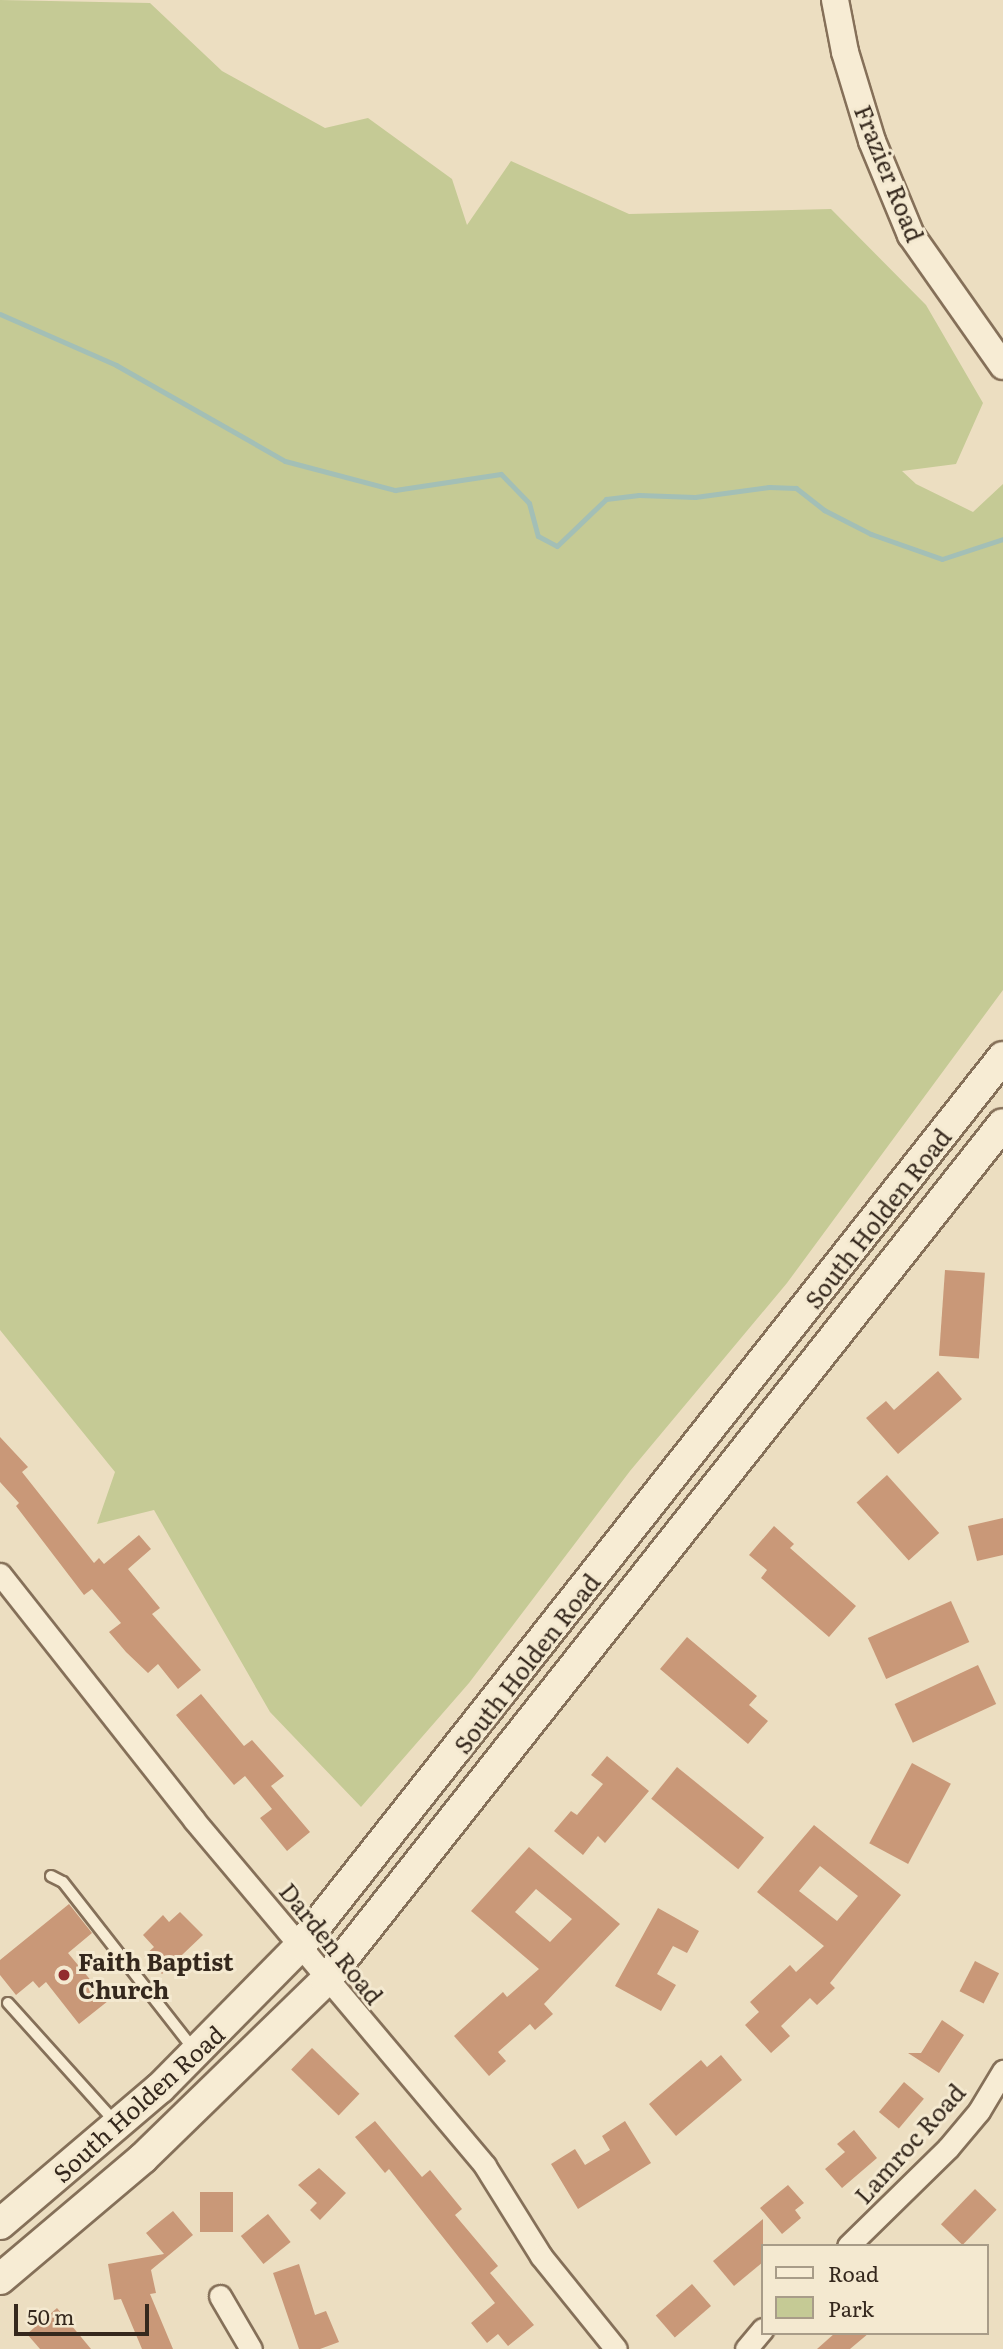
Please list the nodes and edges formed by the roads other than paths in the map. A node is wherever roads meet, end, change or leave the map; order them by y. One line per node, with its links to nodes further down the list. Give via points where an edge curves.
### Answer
1 (835, 0): 2 (street, Frazier Road, via 845,52 872,141 911,235)
2 (978, 331): 3 (street, Frazier Road); 4 (street, Frazier Road)
3 (1003, 351)
4 (1003, 366)
5 (1003, 1057): 9 (main road, South Holden Road)
6 (1003, 1124): 10 (main road, South Holden Road)
7 (0, 1574): 9 (street, Darden Road, via 194,1820)
8 (51, 1876): 12 (lane, via 63,1882)
9 (301, 1945): 10 (street, Darden Road); 12 (main road, South Holden Road)
10 (326, 1980): 17 (main road, South Holden Road, via 143,2158); 21 (street, Darden Road, via 485,2165 541,2256)
11 (8, 2003): 14 (lane)
12 (196, 2053): 14 (main road, South Holden Road)
13 (1003, 2071): 16 (street, Lamroc Road, via 979,2111 948,2148)
14 (118, 2125): 15 (main road, South Holden Road)
15 (0, 2224)
16 (850, 2244)
17 (0, 2279)
18 (220, 2296): 20 (street)
19 (762, 2330): 22 (street)
20 (251, 2349)
21 (616, 2349)
22 (746, 2349)

